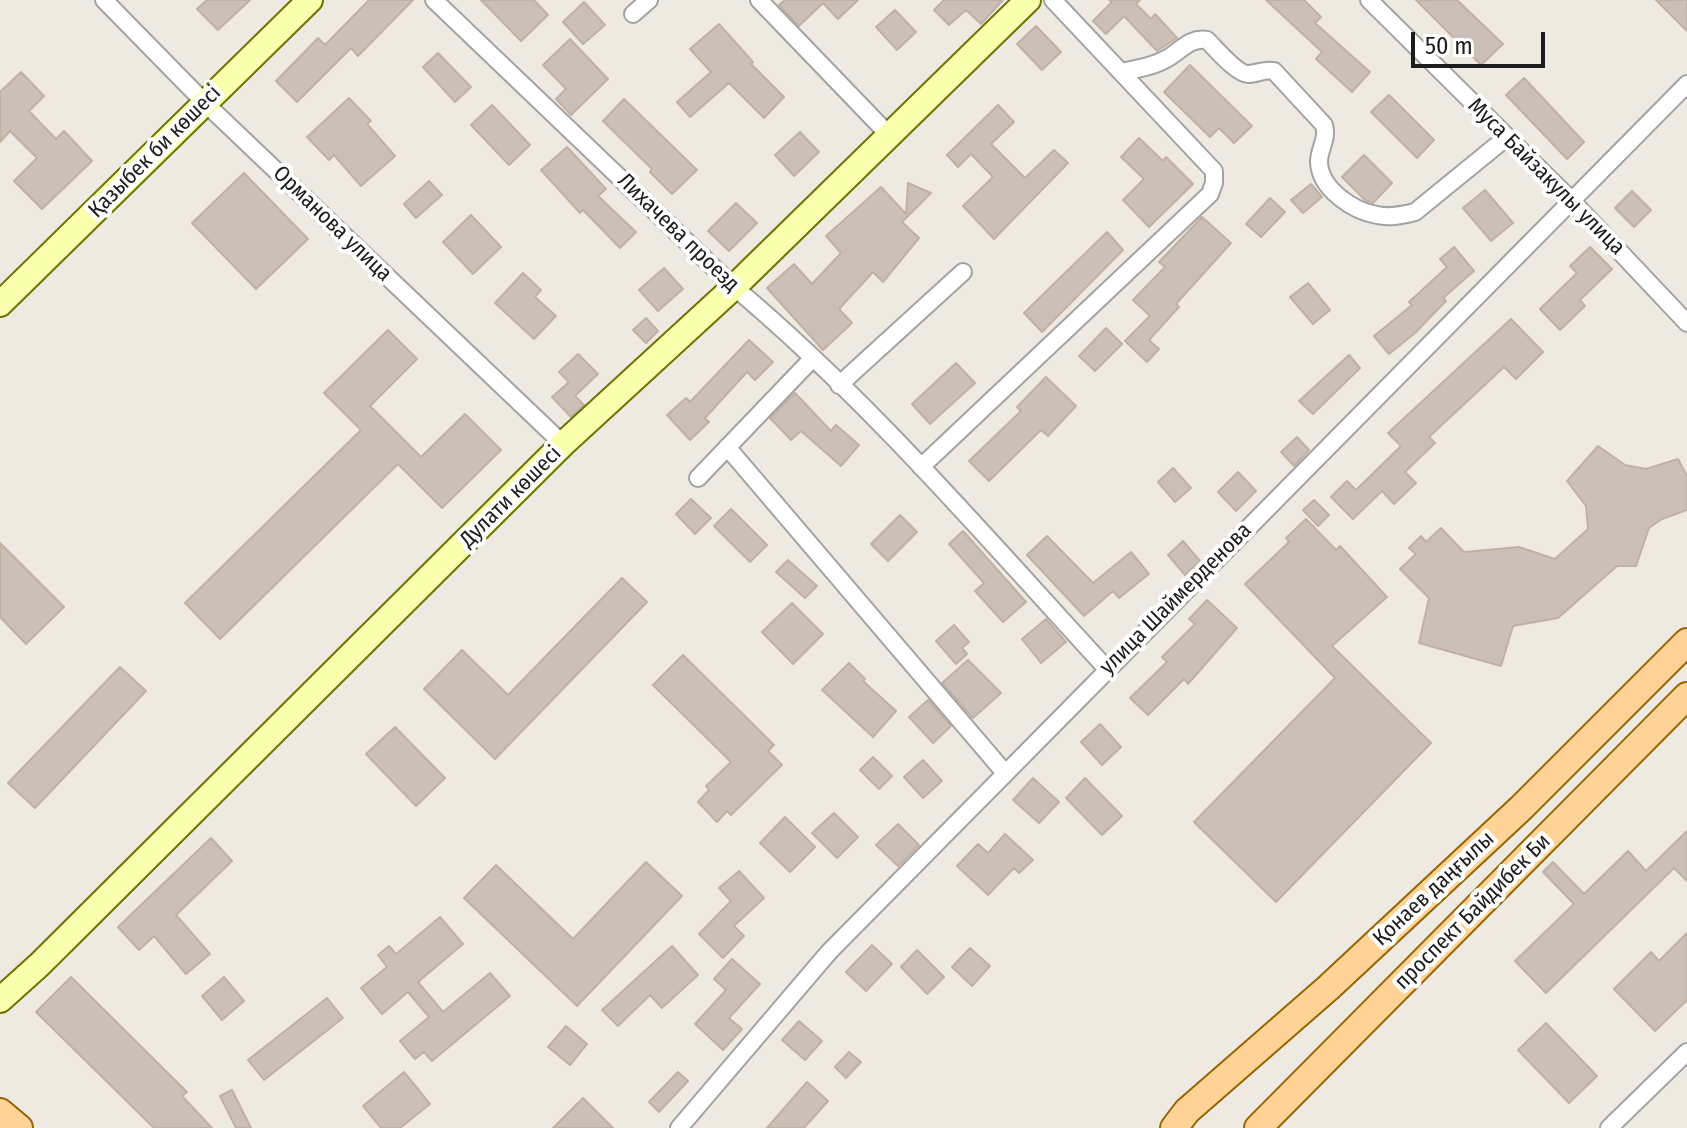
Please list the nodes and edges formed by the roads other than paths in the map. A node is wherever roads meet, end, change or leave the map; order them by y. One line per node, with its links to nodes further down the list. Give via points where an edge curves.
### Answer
1 (104, 0): 12 (street, Орманова улица)
2 (310, 0): 12 (main road, Қазыбек би көшесі)
3 (434, 0): 17 (street, Лихачева проезд)
4 (649, 0): 9 (street)
5 (759, 0): 13 (street)
6 (1028, 0): 13 (main road, Дулати көшесі)
7 (1053, 0): 10 (street)
8 (1369, 0): 14 (street, Муса Байзакулы улица)
9 (633, 14)
10 (1121, 72): 14 (street, via 1167,59 1200,39 1240,72 1274,71 1324,125 1327,136 1319,160 1329,186 1341,199 1376,215 1415,212); 24 (street, via 1214,171 1210,194)
11 (1687, 84): 15 (street, улица Шаймерденова)
12 (205, 103): 18 (main road, Қазыбек би көшесі); 22 (street, Орманова улица)
13 (888, 134): 17 (main road, Дулати көшесі)
14 (1507, 137): 15 (street, Муса Байзакулы улица)
15 (1570, 199): 19 (street, Муса Байзакулы улица); 27 (street, улица Шаймерденова)
16 (963, 272): 21 (street)
17 (734, 287): 20 (street, Лихачева проезд); 22 (main road, Дулати көшесі)
18 (0, 304)
19 (1687, 323)
20 (812, 359): 21 (street, Лихачева проезд); 23 (street)
21 (839, 385): 24 (street, Лихачева проезд)
22 (563, 444): 30 (main road, Дулати көшесі)
23 (727, 447): 25 (street); 29 (street)
24 (921, 467): 27 (street, Лихачева проезд)
25 (698, 478)
26 (1687, 642): 33 (main road, Қонаев даңғылы, via 1521,808)
27 (1107, 669): 29 (street, улица Шаймерденова)
28 (1687, 696): 36 (main road, проспект Байдибек Би)
29 (1005, 773): 35 (street, улица Шаймерденова, via 829,952)
30 (0, 1000)
31 (1687, 1052): 37 (street)
32 (0, 1112): 34 (main road)
33 (1176, 1122)
34 (19, 1128)
35 (679, 1128)
36 (1258, 1128)
37 (1609, 1128)

